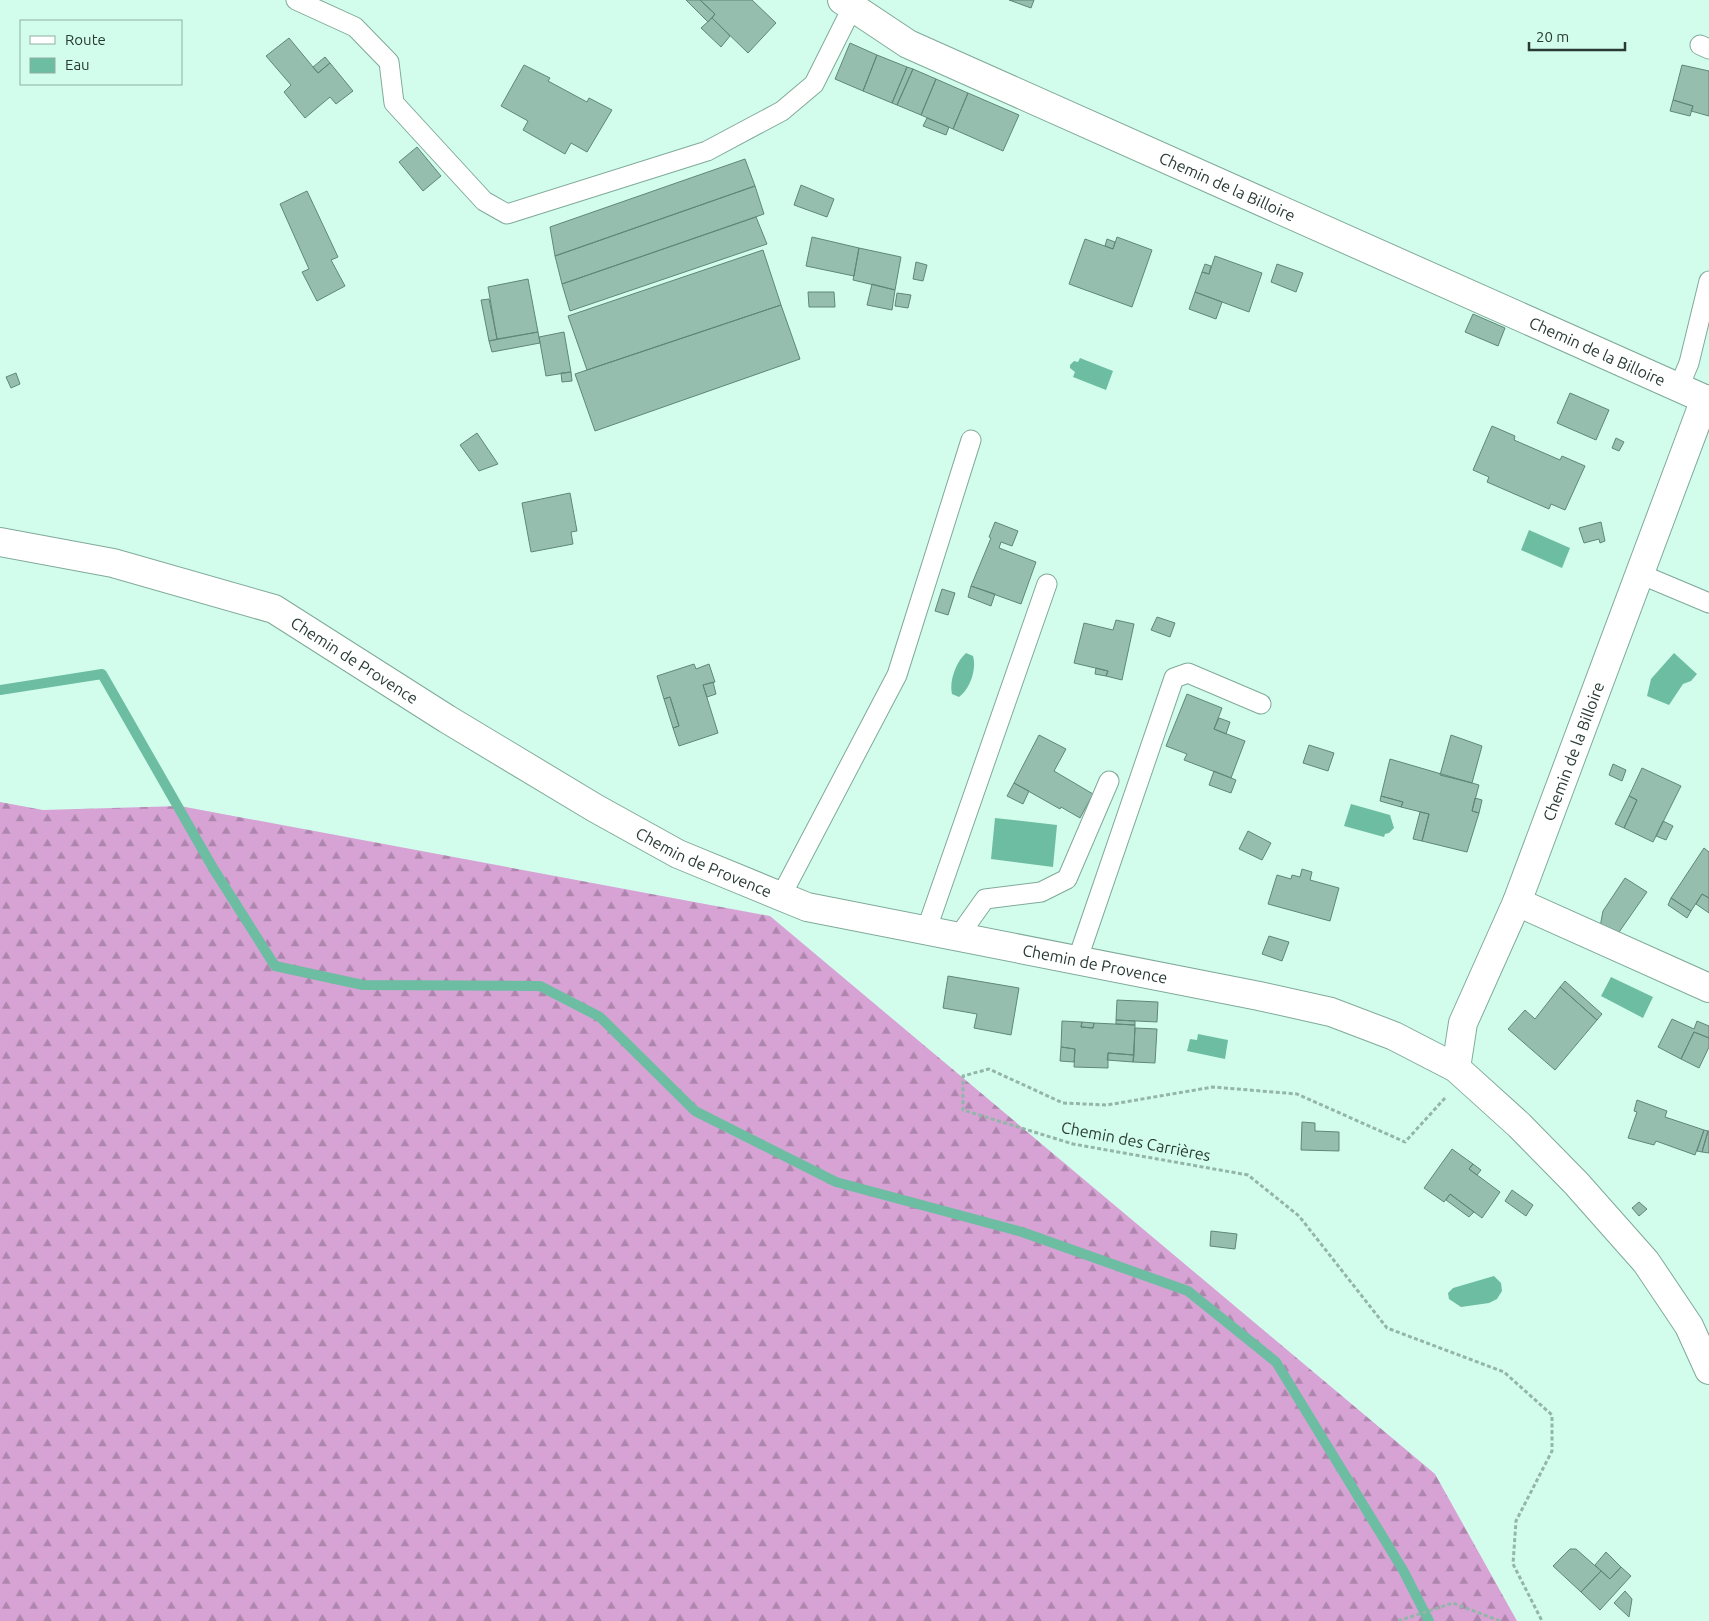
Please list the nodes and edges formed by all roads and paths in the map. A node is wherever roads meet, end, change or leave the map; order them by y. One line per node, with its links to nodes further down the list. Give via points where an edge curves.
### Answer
1 (296, 0): 2 (lane, via 355,27 388,62 394,103 484,201 508,214 707,152 782,111 814,84)
2 (849, 3): 4 (street, Chemin de la Billoire, via 908,44)
3 (1709, 281): 4 (lane, via 1689,363)
4 (1679, 387): 5 (street, Chemin de la Billoire)
5 (1708, 394): 8 (street, Chemin de la Billoire)
6 (971, 440): 13 (lane, via 897,675)
7 (0, 542): 13 (street, Chemin de Provence, via 113,563 274,609 595,808 678,854)
8 (1640, 574): 10 (lane); 14 (street, Chemin de la Billoire)
9 (1047, 584): 15 (lane)
10 (1709, 603)
11 (1262, 704): 17 (lane, via 1188,673 1174,678)
12 (1109, 781): 16 (lane, via 1067,879 1041,892 985,899)
13 (781, 896): 15 (street, Chemin de Provence, via 807,907)
14 (1517, 902): 18 (street); 19 (street, Chemin de la Billoire, via 1463,1023)
15 (926, 931): 16 (street, Chemin de Provence)
16 (958, 937): 17 (street, Chemin de Provence)
17 (1077, 961): 19 (street, Chemin de Provence, via 1331,1012 1394,1036)
18 (1709, 988)
19 (1456, 1068): 20 (street, Chemin de Provence, via 1576,1183 1646,1262 1689,1326); 23 (path, Chemin des Carrières, via 1448,1095 1405,1142 1298,1094 1213,1087 1107,1104 1063,1103 988,1069 963,1076 963,1110 1073,1144 1248,1175 1299,1216 1387,1328 1504,1372 1552,1414 1552,1451 1516,1521 1513,1564)
20 (1709, 1370)
21 (1398, 1621): 22 (path, via 1453,1604)
22 (1500, 1621)
23 (1542, 1621)

